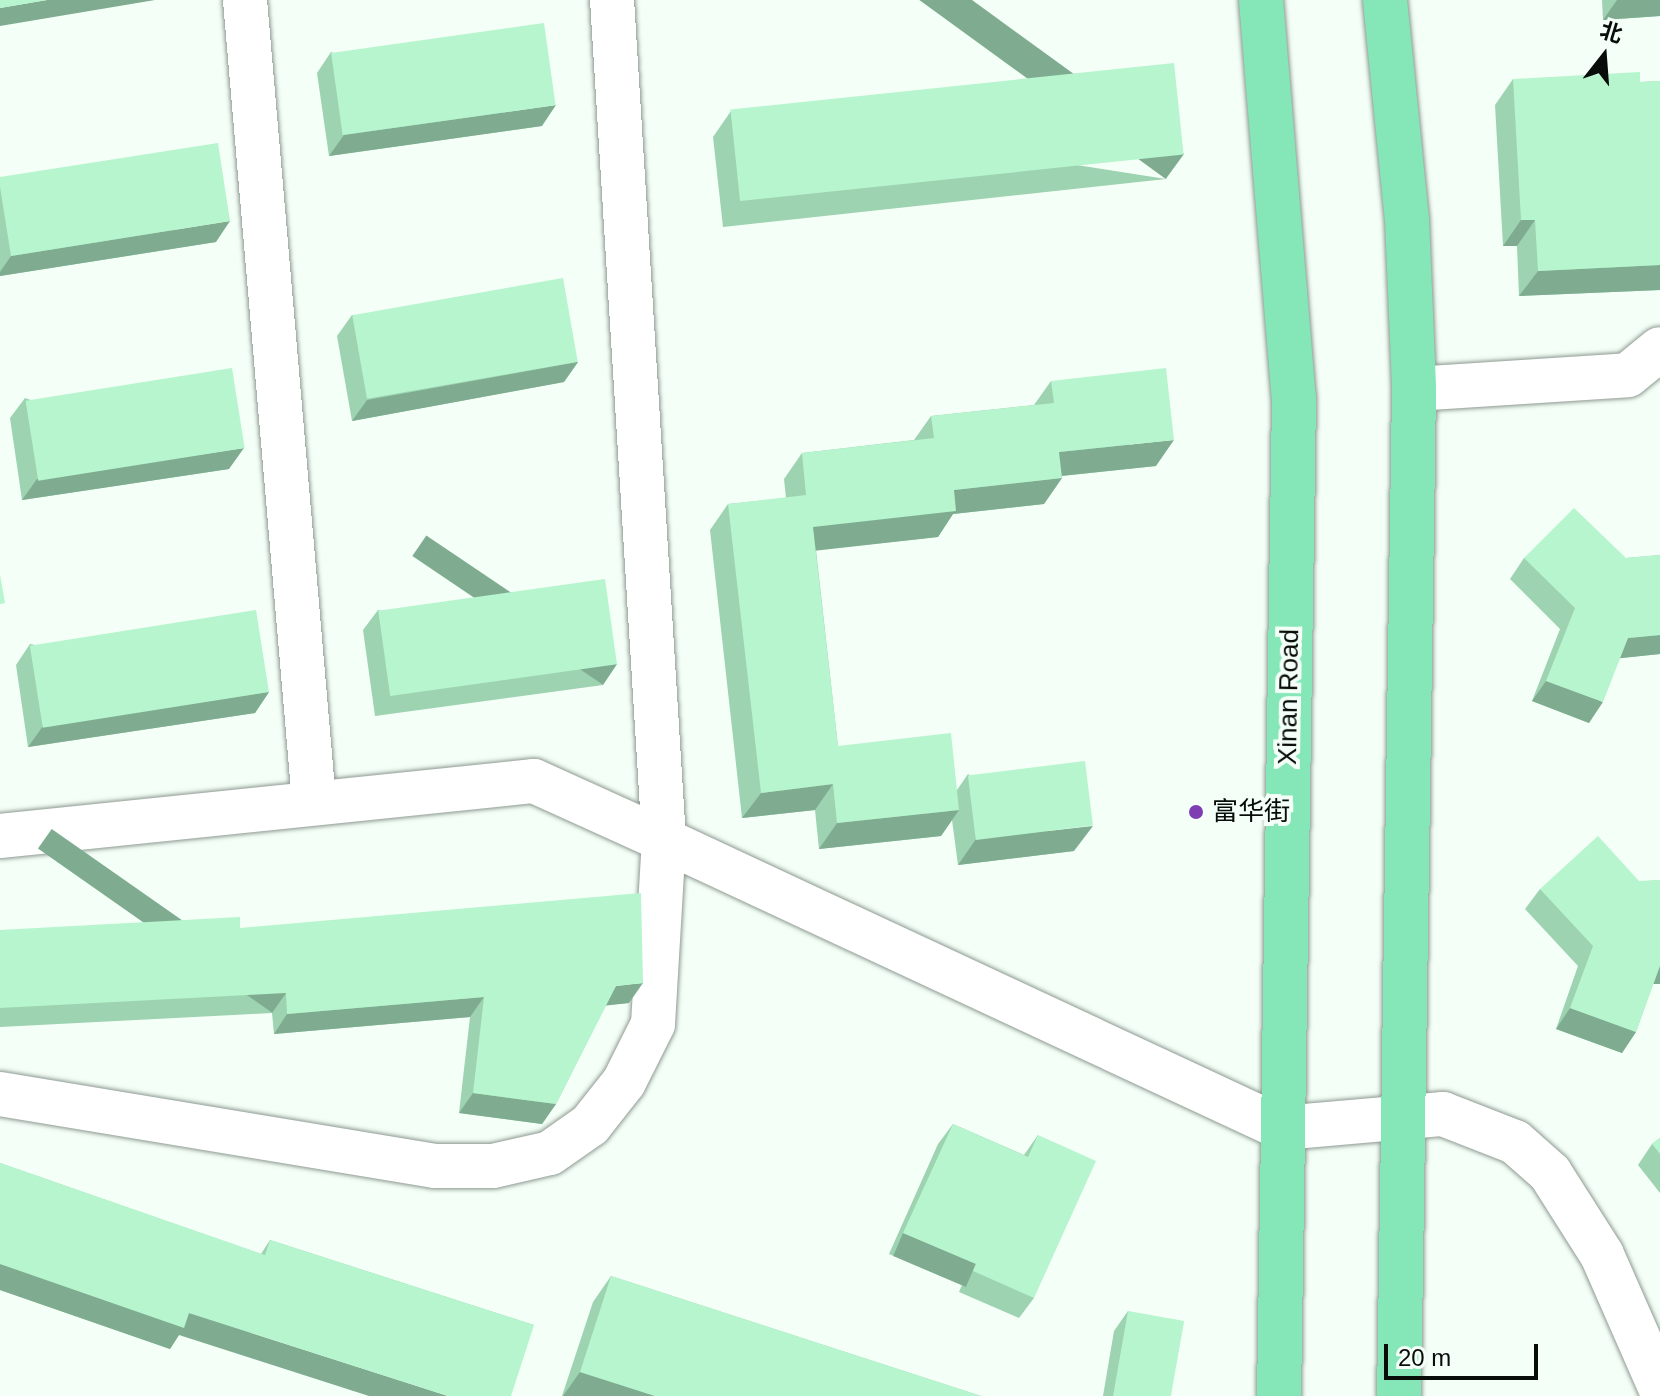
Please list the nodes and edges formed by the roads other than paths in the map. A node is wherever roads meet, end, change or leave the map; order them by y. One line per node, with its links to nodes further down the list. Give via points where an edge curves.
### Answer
1 (245, 0): 7 (street)
2 (612, 0): 9 (street)
3 (1261, 0): 12 (main road, Xinan Road, via 1294,398)
4 (1385, 0): 6 (main road, via 1407,219)
5 (1660, 349): 6 (street, via 1628,375)
6 (1414, 389): 11 (main road)
7 (314, 801): 8 (street); 9 (street, via 534,781)
8 (0, 836)
9 (664, 840): 10 (street, via 653,1024 624,1082 590,1125 550,1153 493,1166 435,1166); 12 (street)
10 (0, 1094)
11 (1403, 1117): 12 (street); 13 (street, via 1443,1114 1475,1123 1515,1142 1550,1173 1602,1255); 15 (main road)
12 (1282, 1128): 14 (main road, Xinan Road)
13 (1660, 1387)
14 (1279, 1396)
15 (1399, 1396)

